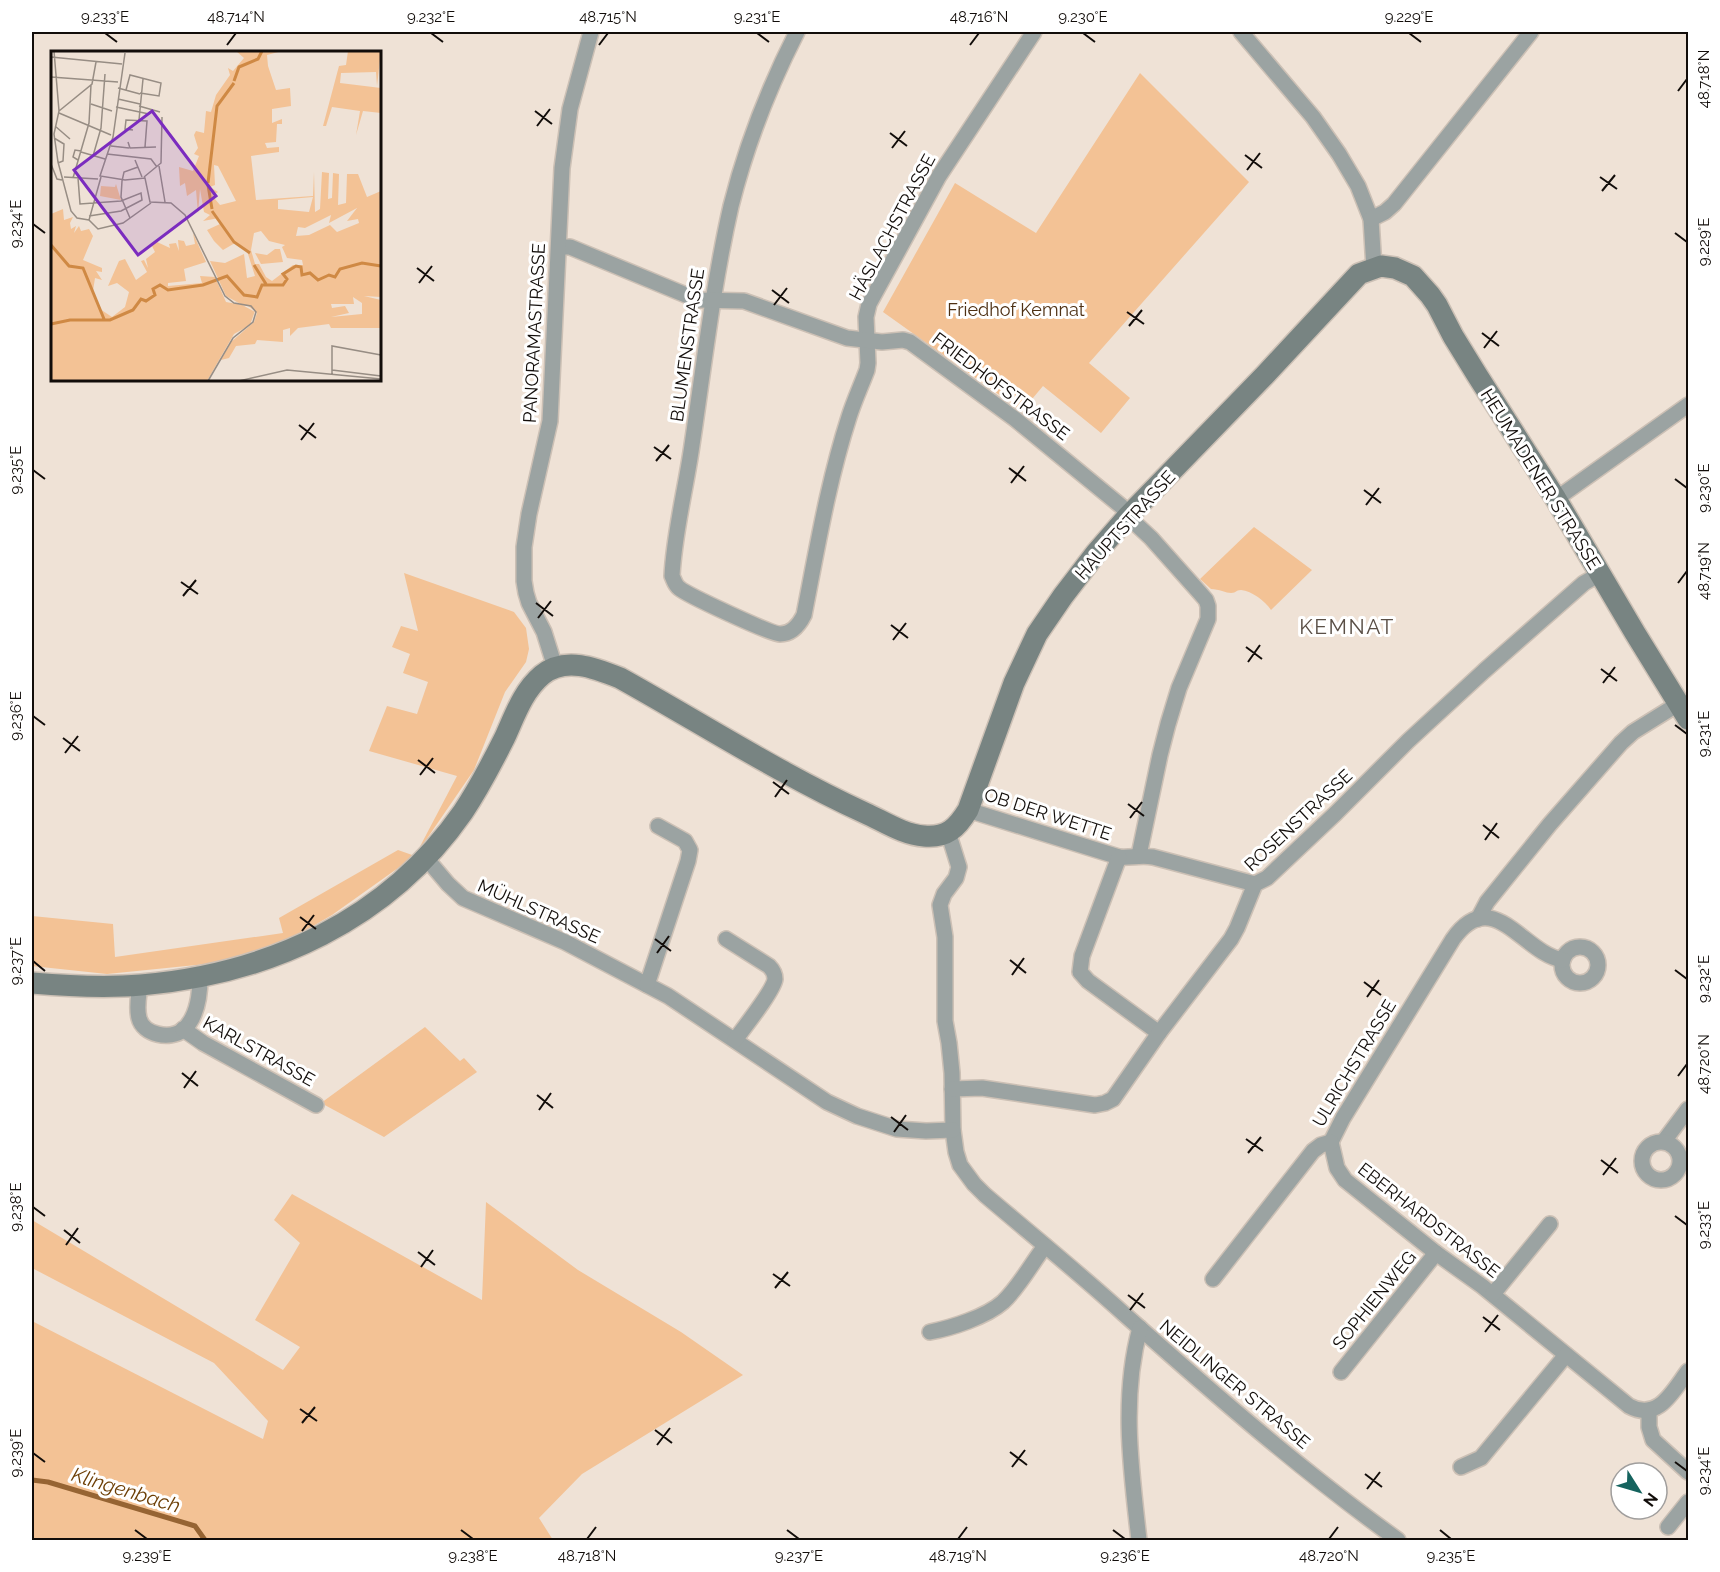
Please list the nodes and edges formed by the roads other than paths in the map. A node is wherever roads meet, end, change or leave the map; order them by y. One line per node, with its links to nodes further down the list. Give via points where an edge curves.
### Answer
1 (591, 32): 7 (street, PANORAMASTRASSE, via 570,109 560,188)
2 (797, 32): 9 (street, BLUMENSTRASSE, via 744,162)
3 (1034, 32): 10 (street, HÄSLACHSTRASSE, via 939,176 883,277 867,311)
4 (1241, 32): 6 (street, via 1328,137 1358,186)
5 (1531, 32): 6 (street, via 1394,204)
6 (1371, 219): 8 (street)
7 (559, 247): 9 (street, FRIEDHOFSTRASSE, via 698,300); 16 (street, PANORAMASTRASSE, via 550,420 529,514 523,568 529,603)
8 (1374, 268): 12 (main road, HEUMADENER STRASSE, via 1402,270 1430,295); 13 (main road, HAUPTSTRASSE, via 1359,274)
9 (712, 301): 10 (street, FRIEDHOFSTRASSE, via 744,301 847,338); 15 (street, BLUMENSTRASSE, via 672,576 683,590 759,627 779,634)
10 (867, 340): 13 (street, FRIEDHOFSTRASSE, via 910,342 1015,419); 15 (street, HÄSLACHSTRASSE, via 867,370 842,441 804,615)
11 (1689, 405): 12 (street)
12 (1556, 498): 14 (main road, HEUMADENER STRASSE)
13 (1129, 515): 18 (main road, HAUPTSTRASSE, via 1036,634 1008,697); 21 (street, FRIEDHOFSTRASSE, via 1206,600 1209,612 1168,724)
14 (1600, 574): 17 (main road, HEUMADENER STRASSE); 24 (street, ROSENSTRASSE, via 1584,583 1484,671 1322,827 1267,878)
15 (790, 631)
16 (555, 667): 20 (main road, via 581,666 620,678 792,777 891,825 923,837); 23 (main road, via 527,692 484,779)
17 (1683, 711): 25 (street, ULRICHSTRASSE, via 1627,737 1550,824 1487,902)
18 (968, 810): 20 (main road, HAUPTSTRASSE); 22 (street, OB DER WETTE)
19 (658, 826): 31 (street, via 685,841 690,850)
20 (948, 832): 35 (street, NEIDLINGER STRASSE, via 959,867 940,905)
21 (1139, 855): 22 (street, OB DER WETTE); 24 (street, OB DER WETTE)
22 (1119, 857): 33 (street, via 1082,956 1080,972)
23 (426, 858): 28 (main road, via 396,886 350,919 307,943 239,968); 31 (street, MÜHLSTRASSE, via 470,902 565,942)
24 (1255, 884): 33 (street, ROSENSTRASSE, via 1233,935)
25 (1478, 919): 27 (street, via 1498,919 1547,956); 40 (street, ULRICHSTRASSE, via 1466,924 1453,939)
26 (726, 939): 34 (street, via 769,966 776,976 772,988)
27 (1563, 960)
28 (200, 977): 30 (main road); 32 (street, KARLSTRASSE, via 196,1006)
29 (32, 983): 30 (main road)
30 (140, 985): 32 (street, KARLSTRASSE, via 139,1020 146,1029 166,1035)
31 (647, 985): 34 (street, MÜHLSTRASSE)
32 (183, 1029): 36 (street, KARLSTRASSE)
33 (1159, 1034): 35 (street, ROSENSTRASSE, via 1113,1098 1101,1105 982,1088)
34 (735, 1040): 38 (street, MÜHLSTRASSE, via 815,1095 857,1116 897,1129)
35 (952, 1089): 38 (street, NEIDLINGER STRASSE)
36 (316, 1105)
37 (1689, 1109): 39 (street)
38 (953, 1130): 42 (street, NEIDLINGER STRASSE, via 965,1174)
39 (1664, 1141)
40 (1331, 1142): 43 (street, EBERHARDSTRASSE, via 1337,1168 1345,1180); 44 (street, ULRICHSTRASSE, via 1313,1151)
41 (1550, 1224): 45 (street, EBERHARDSTRASSE)
42 (1045, 1246): 46 (street, NEIDLINGER STRASSE); 47 (street, via 998,1306 952,1328)
43 (1436, 1253): 45 (street, EBERHARDSTRASSE); 50 (street, SOPHIENWEG)
44 (1213, 1279)
45 (1493, 1294): 48 (street, EBERHARDSTRASSE)
46 (1140, 1328): 56 (street, via 1133,1356 1128,1413); 57 (street, NEIDLINGER STRASSE, via 1282,1451)
47 (930, 1332)
48 (1566, 1355): 51 (street, EBERHARDSTRASSE, via 1629,1406); 52 (street, via 1481,1458)
49 (1689, 1371): 51 (street, via 1664,1402)
50 (1341, 1372)
51 (1649, 1410): 53 (street, via 1653,1440)
52 (1461, 1467)
53 (1689, 1472)
54 (1689, 1502): 55 (street)
55 (1668, 1527)
56 (1139, 1540)
57 (1398, 1540)

